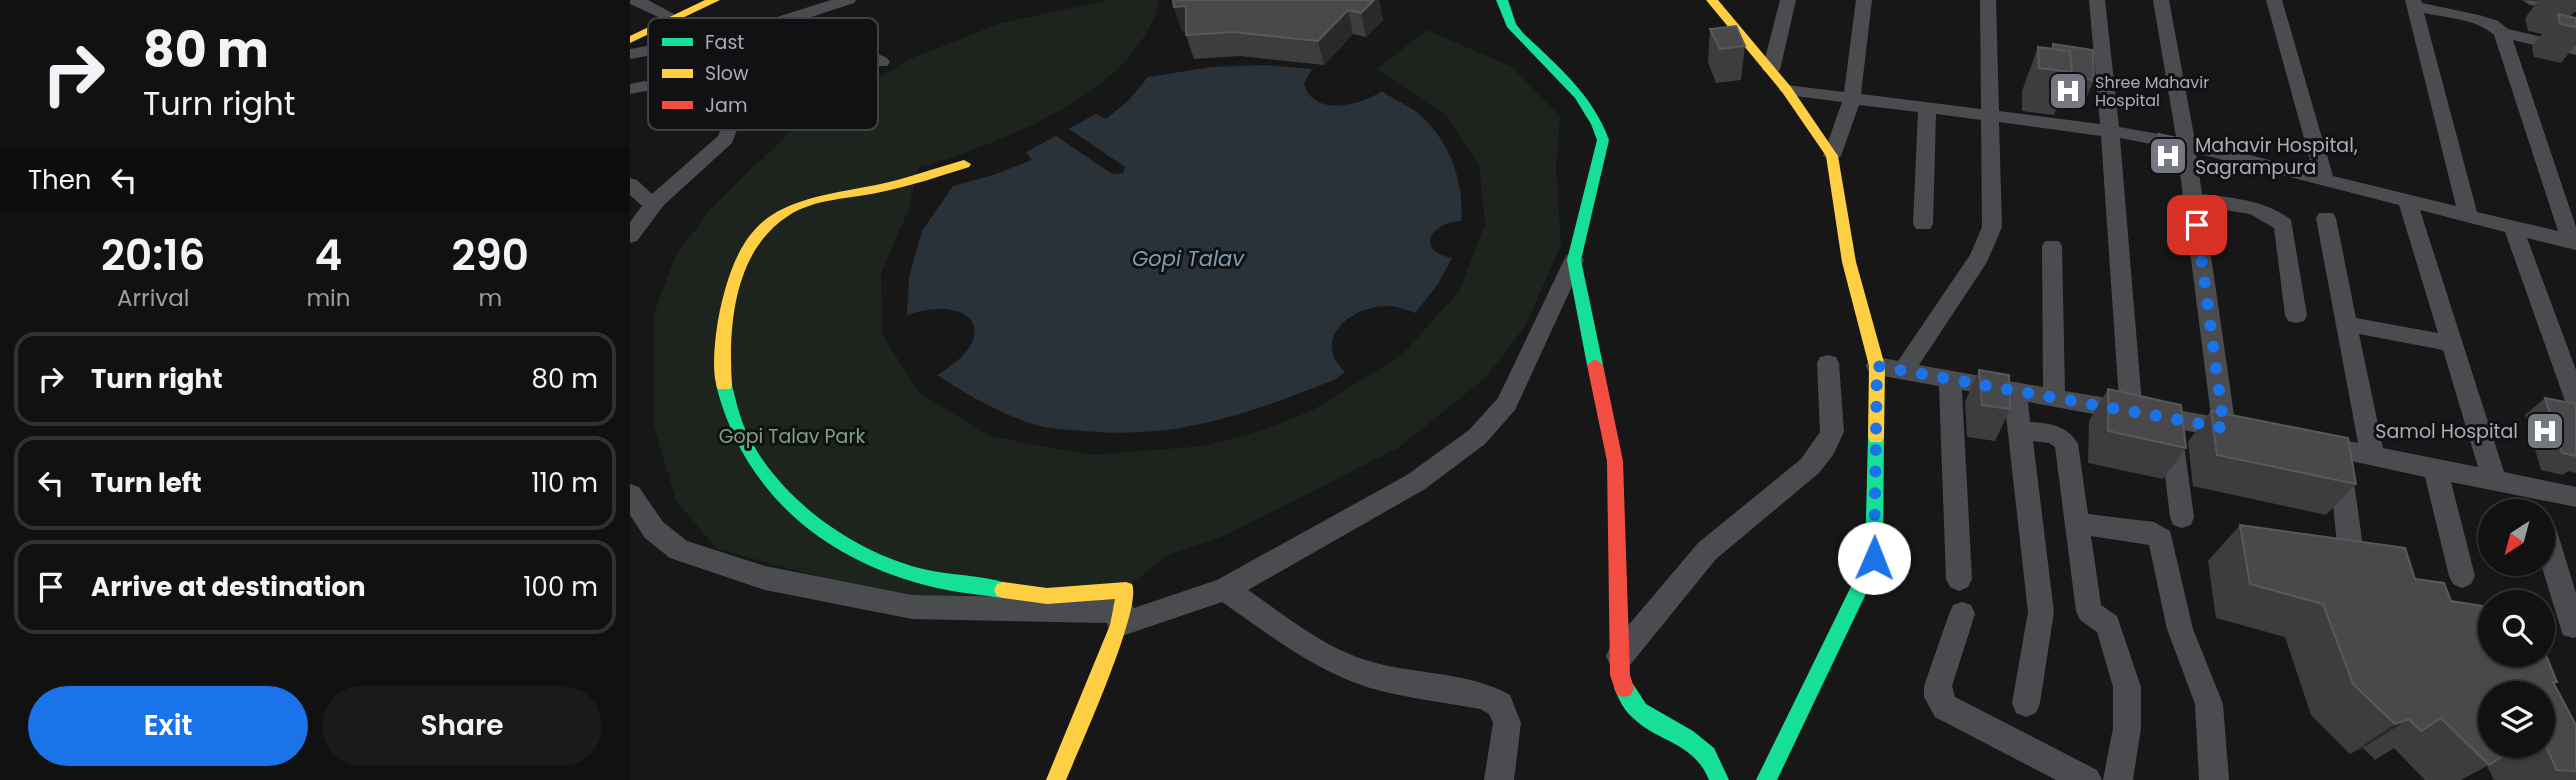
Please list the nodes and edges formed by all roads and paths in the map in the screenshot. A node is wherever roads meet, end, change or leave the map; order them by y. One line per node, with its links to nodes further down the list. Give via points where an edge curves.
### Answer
1 (635, 0): 13 (street); 16 (street)
2 (714, 0): 17 (street)
3 (848, 0): 18 (street)
4 (1502, 0): 50 (street, via 1511,25 1587,103 1601,131 1603,140)
5 (1712, 0): 27 (street)
6 (1788, 0): 27 (street)
7 (1864, 0): 29 (street)
8 (1988, 0): 31 (street)
9 (2097, 0): 33 (street)
10 (2161, 0): 34 (street)
11 (2274, 0): 38 (street)
12 (2530, 0): 15 (street)
13 (630, 2)
14 (2414, 3): 20 (street, via 2492,24); 43 (street)
15 (2576, 7)
16 (673, 18)
17 (677, 18)
18 (795, 18)
19 (648, 32): 21 (street)
20 (2502, 33): 22 (street); 48 (street)
21 (630, 40)
22 (2576, 50)
23 (648, 51): 24 (street)
24 (630, 54)
25 (878, 61): 26 (street)
26 (881, 62)
27 (1770, 70): 28 (street)
28 (1787, 90): 29 (street); 35 (street)
29 (1852, 100): 30 (street); 35 (street)
30 (1927, 109): 31 (street); 45 (street)
31 (1989, 117): 33 (street); 56 (street, via 1989,237)
32 (729, 130): 42 (street, via 718,148)
33 (2110, 131): 34 (street); 61 (street)
34 (2186, 145): 38 (street); 40 (street)
35 (1832, 156): 55 (street, via 1849,262)
36 (964, 164): 82 (street, via 876,189 810,199 758,231 723,326 721,361 735,428 752,458 786,497 820,527 860,551 943,582 1045,596 1126,590)
37 (630, 167): 39 (street)
38 (2325, 180): 41 (street)
39 (630, 183): 42 (street)
40 (2193, 200): 51 (street, via 2258,211 2284,225); 63 (street)
41 (2408, 201): 43 (street); 53 (street)
42 (653, 206): 47 (street)
43 (2469, 216): 46 (street)
44 (2326, 218): 52 (street)
45 (1923, 225)
46 (2514, 228): 48 (street); 60 (street)
47 (630, 236)
48 (2573, 243)
49 (2052, 246): 59 (street)
50 (1574, 260): 80 (street, via 1507,404 1478,437 1416,482); 84 (street, via 1615,461)
51 (2296, 315)
52 (2347, 324): 53 (street); 68 (street)
53 (2452, 344): 70 (street)
54 (1828, 363): 84 (street, via 1832,432 1825,448 1810,466 1707,551)
55 (1877, 366): 56 (street); 89 (street, via 1874,558)
56 (1903, 371): 57 (street)
57 (1950, 379): 58 (street); 79 (street)
58 (2015, 391): 59 (street); 64 (street)
59 (2054, 398): 61 (street)
60 (2576, 401)
61 (2131, 411): 62 (street)
62 (2171, 420): 63 (street); 74 (street)
63 (2224, 428): 65 (street)
64 (2019, 430): 75 (street, via 2063,438); 85 (street, via 2041,612)
65 (2249, 433)
66 (2301, 442): 67 (street)
67 (2339, 449): 68 (street); 76 (street)
68 (2372, 455): 69 (street)
69 (2435, 468): 70 (street); 78 (street)
70 (2494, 480): 73 (street)
71 (630, 494): 82 (street, via 654,530 679,550 765,578 923,608)
72 (2576, 497): 73 (street)
73 (2534, 499)
74 (2182, 517)
75 (2077, 523): 91 (street, via 2088,611 2108,625 2127,687 2127,728); 92 (street, via 2154,533 2161,539 2180,629 2209,704)
76 (2351, 554)
77 (2555, 567): 83 (street)
78 (2462, 576)
79 (1959, 579)
80 (1225, 589): 82 (street); 87 (street, via 1324,656 1345,665 1369,674 1485,696 1500,705 1507,723)
81 (1962, 614): 90 (street, via 1938,686 1945,707)
82 (1120, 618): 86 (street)
83 (2573, 626)
84 (1620, 656): 88 (street, via 1620,676 1629,703 1699,748)
85 (2026, 703)
86 (1056, 780)
87 (1499, 780)
88 (1719, 780)
89 (1766, 780)
90 (2087, 780)
91 (2118, 780)
92 (2214, 780)

